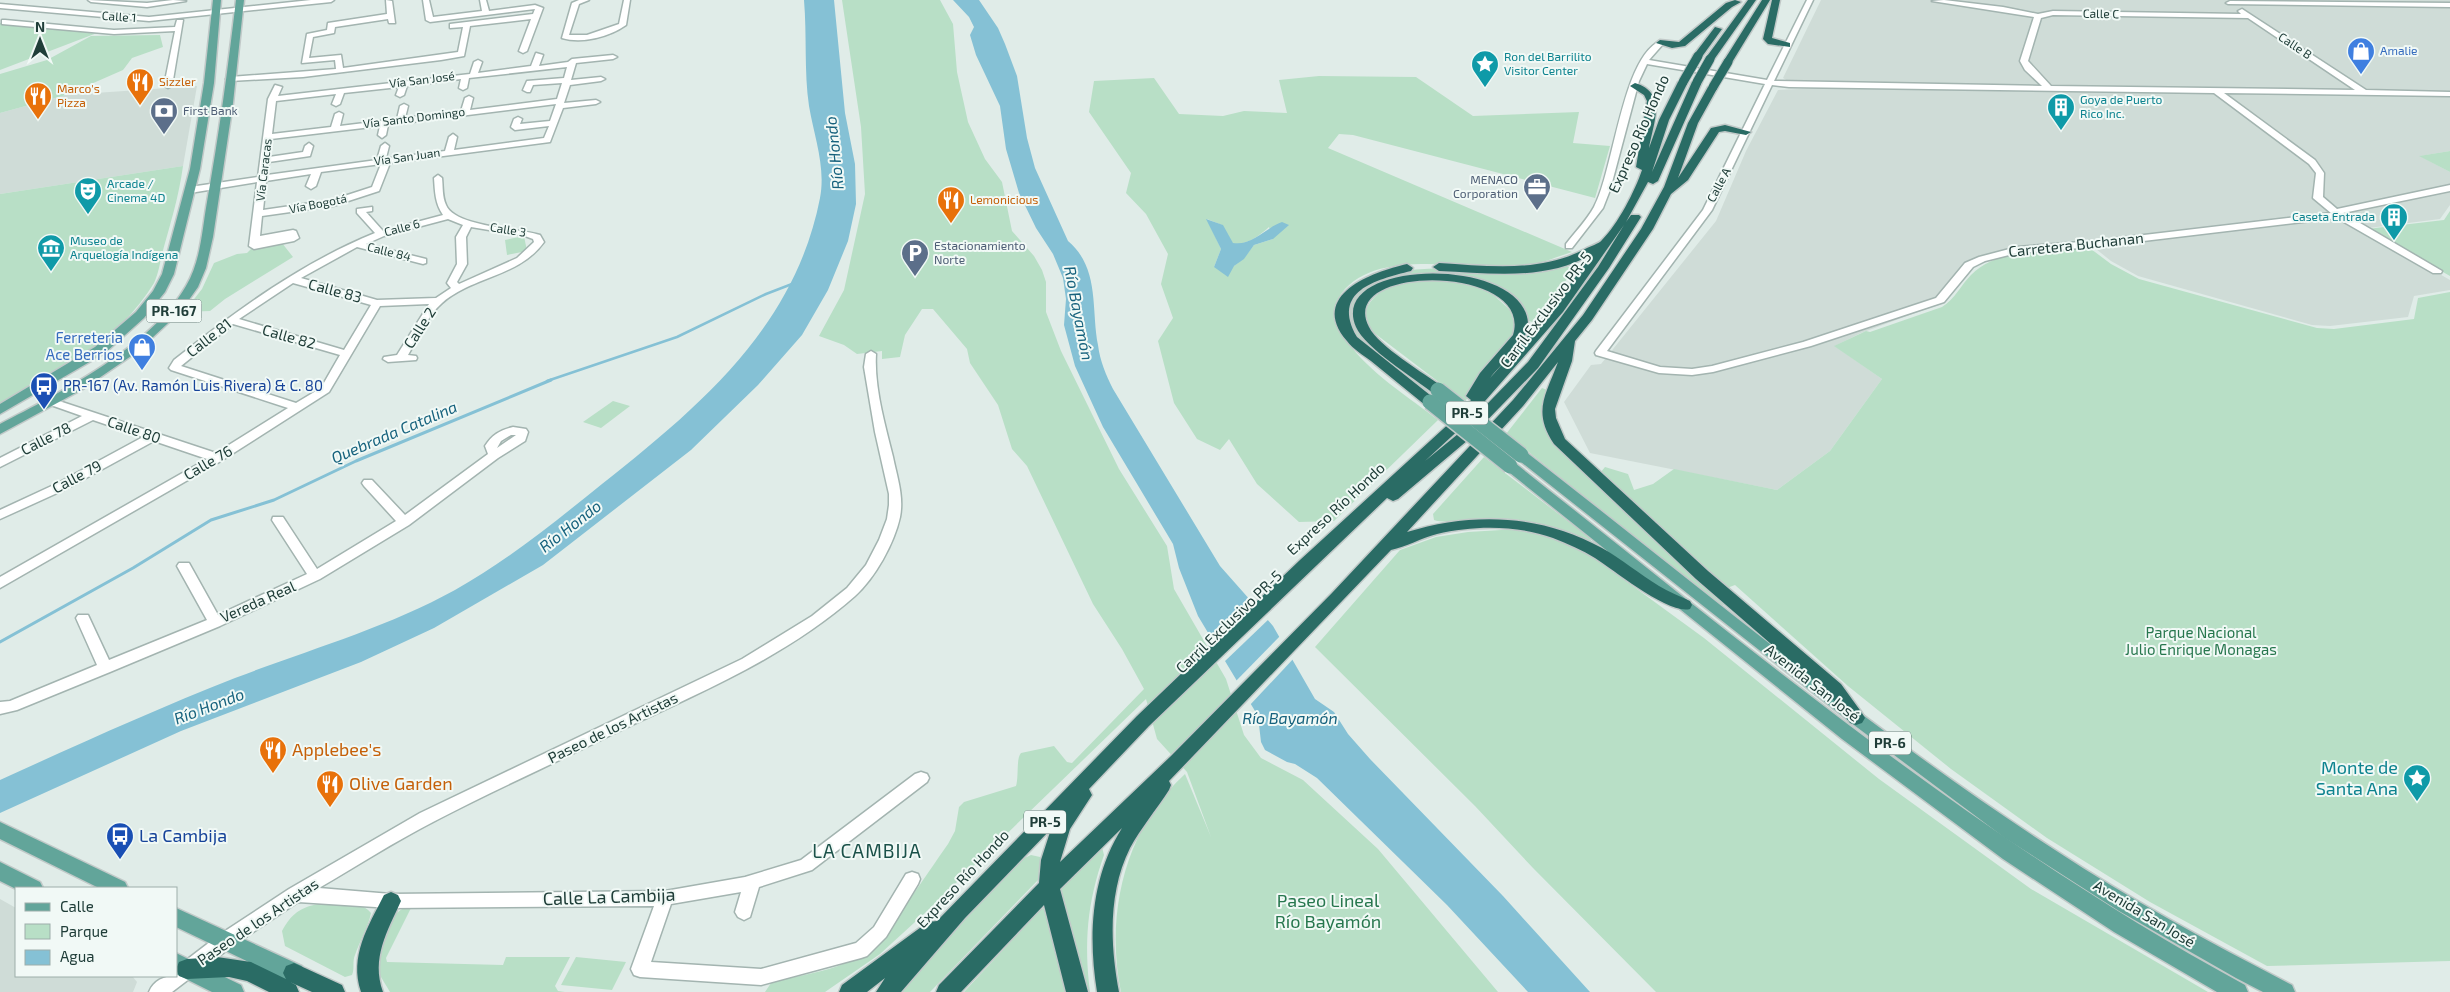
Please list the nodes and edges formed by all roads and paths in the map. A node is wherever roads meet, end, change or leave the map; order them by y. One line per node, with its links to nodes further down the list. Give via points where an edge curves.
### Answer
1 (8, 0): 19 (street)
2 (91, 0): 17 (street)
3 (217, 0): 24 (main road, PR-167)
4 (331, 0): 20 (street, Calle 1)
5 (426, 0): 22 (street, via 430,20)
6 (482, 0): 22 (street)
7 (586, 0): 8 (street, via 576,3 565,36 594,36 622,25)
8 (627, 0)
9 (1752, 0): 135 (highway, Carril Exclusivo PR-5, bridge, via 1696,82 1630,226 1533,365 1463,437)
10 (1766, 0): 92 (highway, PR-5, bridge, via 1693,123)
11 (1776, 0): 34 (highway, via 1767,38)
12 (1810, 0): 34 (street, Calle A)
13 (183, 1): 17 (street, via 147,5); 23 (street)
14 (389, 1): 42 (street, via 391,19 331,25 331,31 310,36 305,61 338,57)
15 (1737, 1): 33 (highway, via 1681,44); 87 (highway, Expreso Río Hondo / PR-5, bridge, via 1683,82 1664,120)
16 (1935, 1): 27 (street, Calle C)
17 (107, 2): 25 (street)
18 (2227, 2): 21 (street); 28 (street, Calle B)
19 (0, 5): 25 (street, Calle 1)
20 (239, 5): 24 (street, Calle 1); 45 (main road, PR-167)
21 (2450, 5)
22 (486, 12): 26 (street, via 535,7 539,8)
23 (182, 13)
24 (215, 13): 25 (street, Calle 1, via 149,19); 91 (main road, PR-167, via 208,83)
25 (77, 14): 31 (street)
26 (536, 16): 30 (street); 35 (street)
27 (2038, 16): 28 (street, Calle C, via 2053,13); 54 (street, via 2024,61)
28 (2249, 16): 57 (street, Calle B)
29 (5, 22): 31 (street)
30 (467, 25): 32 (street); 42 (street, via 460,54)
31 (47, 26): 49 (street, via 114,32 179,26)
32 (453, 26)
33 (1660, 43): 38 (street)
34 (1787, 45): 48 (street, Calle A)
35 (523, 51)
36 (539, 55): 41 (street)
37 (613, 57): 40 (street, Vía San José, via 572,61)
38 (1645, 59): 48 (street); 50 (street)
39 (478, 62): 43 (street)
40 (572, 64): 41 (street, Vía San José); 46 (street)
41 (534, 68): 43 (street, Vía San José)
42 (340, 71): 45 (street)
43 (470, 74): 47 (street, Vía San José, via 414,78); 53 (street)
44 (601, 79): 46 (street)
45 (230, 80): 88 (main road, PR-167)
46 (566, 81): 52 (street); 63 (street)
47 (404, 82): 55 (street, Vía San José, via 352,86); 59 (street)
48 (1772, 82): 54 (street, via 1789,85); 75 (street, Calle A)
49 (168, 86)
50 (1635, 86): 87 (highway, via 1648,93 1652,101 1640,168); 102 (street, via 1598,208)
51 (278, 87): 61 (street)
52 (529, 87)
53 (463, 88)
54 (2048, 88): 56 (street)
55 (341, 90): 61 (street, Vía San José); 64 (street)
56 (2216, 90): 57 (street); 94 (street, via 2312,162 2320,173 2318,198)
57 (2364, 93): 58 (street)
58 (2450, 94)
59 (400, 95)
60 (468, 98): 66 (street)
61 (272, 99): 77 (street, Vía Caracas)
62 (596, 102): 63 (street, Vía Santo Domingo)
63 (560, 103): 66 (street, Vía Santo Domingo); 72 (street)
64 (336, 104)
65 (404, 106): 70 (street)
66 (465, 111): 67 (street, Vía Santo Domingo)
67 (451, 113): 70 (street, Vía Santo Domingo); 73 (street)
68 (339, 114): 74 (street)
69 (518, 119): 72 (street, via 515,127)
70 (401, 120): 71 (street, Vía Santo Domingo)
71 (385, 122): 74 (street, Vía Santo Domingo); 76 (street)
72 (554, 123): 81 (street, Vía San Juan, via 546,140 506,145 474,158 476,148)
73 (448, 126)
74 (334, 128): 77 (street, Vía Santo Domingo)
75 (1746, 132): 92 (highway, via 1726,128 1715,130 1684,178); 111 (street, Calle A, via 1706,210)
76 (382, 135)
77 (268, 137): 82 (street, Vía Caracas)
78 (453, 137): 81 (street)
79 (309, 146): 82 (street, via 307,154)
80 (385, 146): 83 (street)
81 (449, 152): 83 (street, Vía San Juan)
82 (265, 160): 85 (street, Vía Caracas)
83 (384, 161): 84 (street, Vía San Juan); 95 (street, Vía Bogotá, via 376,189 333,203)
84 (316, 170): 85 (street, Vía San Juan); 89 (street)
85 (263, 178): 88 (street, Vía San Juan); 95 (street, Vía Caracas)
86 (438, 178): 96 (street, via 441,206)
87 (1643, 182): 100 (highway, Expreso Río Hondo / PR-5)
88 (216, 186): 91 (street, Vía San Juan); 118 (main road, PR-167, via 202,268 192,288 172,314 129,352)
89 (311, 186)
90 (2450, 188): 94 (street, Carretera Buchanan)
91 (190, 190): 120 (main road, PR-167, via 168,274 159,292 140,315 100,350)
92 (1666, 193): 110 (highway, PR-5, via 1647,229)
93 (369, 209): 98 (street, via 360,211)
94 (2337, 213): 104 (street); 111 (street, Carretera Buchanan, via 2092,244 2017,250 1969,265 1938,300 1807,344 1712,369 1692,372 1659,370)
95 (258, 214): 99 (street, Vía Caracas)
96 (449, 216): 97 (street, Calle 3); 98 (street, Calle 6)
97 (468, 224): 106 (street, via 461,237 462,264 452,283); 106 (street, Calle 3, via 528,232 537,236 539,242 527,257)
98 (381, 234): 101 (street, Calle 6)
99 (255, 240)
100 (1606, 242): 117 (highway, via 1576,260 1547,268 1520,271 1409,268 1377,275 1354,288 1342,307 1342,321 1349,335 1361,348); 122 (highway, Expreso Río Hondo / PR-5, via 1559,308)
101 (356, 244): 103 (street, Calle 84); 105 (street, Calle 81)
102 (1570, 246)
103 (423, 261)
104 (2437, 271)
105 (292, 279): 108 (street, Calle 83); 109 (street, Calle 81)
106 (458, 289): 107 (street, Calle 2)
107 (437, 302): 108 (street, Calle 83); 115 (street, Calle 2)
108 (377, 303): 112 (street, Calle 76)
109 (231, 320): 112 (street, Calle 82); 119 (street, Calle 81, via 178,362 175,368)
110 (1569, 340): 133 (highway, PR-5, via 1518,403); 143 (highway, via 1564,364 1547,407 1549,421 1559,441 1702,575 1835,689)
111 (1600, 353)
112 (347, 354): 119 (street, Calle 76, via 326,390)
113 (871, 354): 154 (street, Paseo de los Artistas, via 880,432 895,505 885,540 871,567 852,591 816,619 747,663 426,818)
114 (412, 358): 115 (street, Calle 2)
115 (400, 359): 116 (street, Calle 2)
116 (388, 360)
117 (1434, 396): 122 (highway, via 1362,326 1359,311 1364,299 1374,289 1405,278 1449,277 1493,289 1516,308 1522,325 1519,336 1484,376); 127 (main road, Avenida San José / PR-6, bridge)
118 (52, 402): 121 (street, Calle 80); 123 (main road, PR-167)
119 (298, 408): 126 (street, Calle 76)
120 (0, 410)
121 (91, 416): 124 (street, Calle 80); 128 (street, Calle 78)
122 (1459, 422): 135 (highway, Expreso Río Hondo / PR-5)
123 (0, 430)
124 (152, 437): 126 (street, Calle 80); 130 (street, Calle 79, via 62,486)
125 (494, 455): 132 (street, Vereda Real)
126 (217, 458): 137 (street, Calle 76)
127 (1516, 460): 138 (main road, Avenida San José / PR-6); 143 (main road, Avenida San José / PR-6)
128 (0, 463)
129 (368, 483): 132 (street)
130 (0, 515)
131 (278, 520): 136 (street)
132 (404, 522): 136 (street, Vereda Real)
133 (1382, 549): 138 (highway, via 1412,535 1452,526 1502,524 1533,527 1580,543 1655,592); 145 (highway, PR-5)
134 (184, 566): 140 (street)
135 (1309, 566): 144 (highway, Carril Exclusivo PR-5)
136 (315, 576): 140 (street, Vereda Real)
137 (0, 583)
138 (1684, 605): 174 (main road, Avenida San José / PR-6, via 1982,834 2140,936)
139 (83, 618): 141 (street)
140 (215, 622): 141 (street, Vereda Real)
141 (105, 668): 142 (street, Vereda Real)
142 (0, 708)
143 (1856, 718): 175 (main road, Avenida San José / PR-6, via 2072,871 2179,936)
144 (1144, 726): 151 (highway, Carril Exclusivo PR-5, via 1085,792 1063,823 1050,855); 159 (highway, Expreso Río Hondo / PR-5)
145 (1178, 761): 151 (highway, PR-5); 173 (highway, via 1122,846 1112,872 1103,925)
146 (921, 778): 150 (street, Calle La Cambija, via 806,865)
147 (0, 830): 153 (main road)
148 (4, 873): 152 (main road)
149 (912, 879): 155 (street, via 880,932 861,950 761,977 640,968)
150 (752, 882): 155 (street, Calle La Cambija); 157 (street)
151 (1049, 886): 171 (highway, PR-5); 172 (highway, Carril Exclusivo PR-5)
152 (31, 887)
153 (116, 887)
154 (295, 894): 156 (street, Calle La Cambija); 160 (street, Paseo de los Artistas)
155 (665, 898): 156 (street, Calle La Cambija)
156 (391, 901): 168 (highway, via 366,957 366,976)
157 (744, 912)
158 (178, 918): 160 (main road)
159 (948, 923): 169 (highway, via 930,931); 170 (highway, Expreso Río Hondo / PR-5)
160 (225, 941): 161 (street, Paseo de los Artistas); 163 (main road)
161 (182, 966): 163 (highway, via 233,966); 165 (main road)
162 (172, 977): 164 (street, Paseo de los Artistas)
163 (291, 982): 166 (highway); 167 (highway)
164 (158, 992)
165 (233, 992)
166 (318, 992)
167 (334, 992)
168 (372, 992)
169 (850, 992)
170 (887, 992)
171 (947, 992)
172 (1077, 992)
173 (1108, 992)
174 (2237, 992)
175 (2284, 992)

